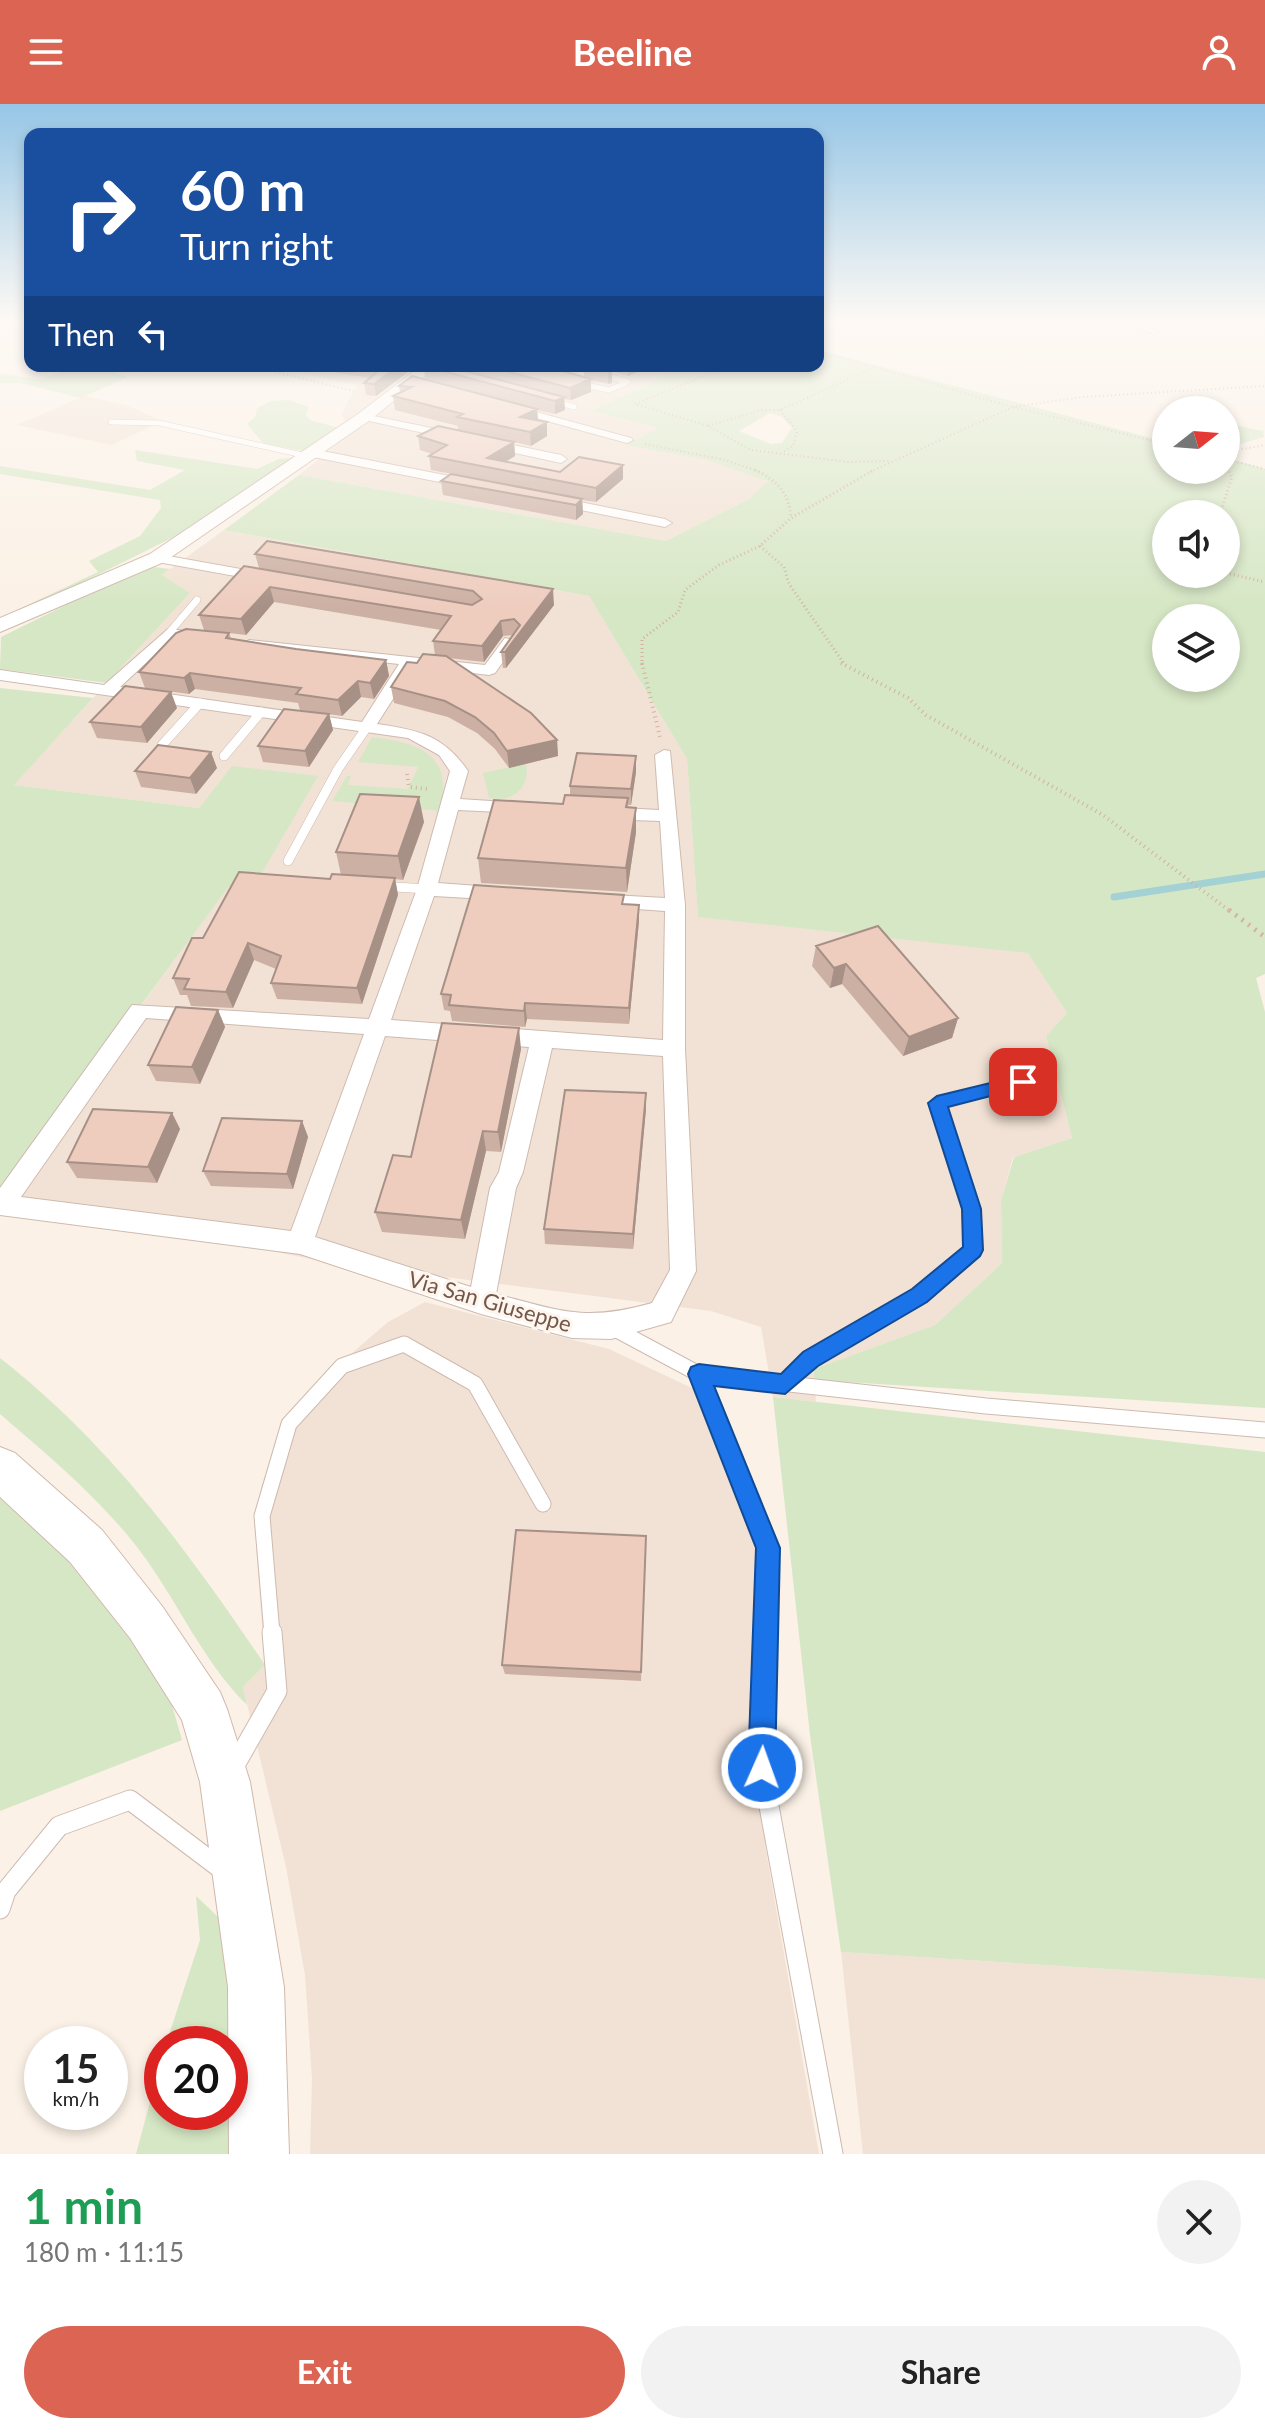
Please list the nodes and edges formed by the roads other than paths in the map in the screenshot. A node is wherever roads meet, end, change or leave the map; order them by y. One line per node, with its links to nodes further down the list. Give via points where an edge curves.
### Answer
1 (364, 417): 5 (main road); 6 (street)
2 (541, 417): 4 (street)
3 (111, 422): 5 (lane, via 159,423)
4 (627, 440)
5 (310, 455): 7 (street); 10 (main road)
6 (561, 459)
7 (496, 489)
8 (542, 498): 9 (street)
9 (665, 523)
10 (157, 558): 11 (street); 13 (main road)
11 (286, 580)
12 (197, 600): 14 (lane)
13 (0, 626)
14 (168, 634): 16 (street); 18 (street)
15 (510, 641): 16 (street, via 489,670)
16 (410, 661): 21 (street)
17 (0, 675): 18 (street)
18 (108, 690): 19 (street)
19 (200, 703): 20 (street); 22 (lane)
20 (261, 712): 21 (street); 24 (lane)
21 (367, 727): 25 (street, via 412,734 445,751 459,771); 29 (lane)
22 (162, 745)
23 (664, 755): 28 (street, Via San Giuseppe)
24 (224, 756)
25 (451, 804): 26 (street); 31 (street)
26 (544, 809)
27 (591, 812): 28 (street)
28 (668, 816): 34 (street, Via San Giuseppe)
29 (288, 861)
30 (367, 885): 31 (lane)
31 (427, 889): 32 (street); 35 (street)
32 (532, 896)
33 (580, 899): 34 (street)
34 (675, 905): 37 (street, Via San Giuseppe)
35 (378, 1027): 36 (street); 39 (street, via 140,1010); 40 (street)
36 (543, 1037): 37 (street); 41 (street, via 503,1188)
37 (674, 1049): 42 (street, Via San Giuseppe, via 683,1271 661,1313)
38 (1023, 1082): 44 (lane, via 937,1103 971,1209 973,1250 919,1295 811,1359)
39 (1, 1205): 40 (street, Via San Giuseppe)
40 (300, 1243): 41 (street, Via San Giuseppe)
41 (481, 1302): 42 (street, Via San Giuseppe, via 572,1326)
42 (611, 1327): 43 (lane)
43 (699, 1374): 44 (lane); 52 (lane, via 768,1548 762,1768)
44 (785, 1384): 45 (lane)
45 (1265, 1430)
46 (0, 1468): 48 (main road, via 86,1546 146,1622 203,1709)
47 (543, 1504): 48 (lane, via 475,1384 404,1344 342,1366 289,1424 262,1516 277,1691)
48 (225, 1782): 49 (main road)
49 (240, 1882): 50 (lane, via 130,1800 59,1826 6,1891); 51 (main road, via 256,1987)
50 (0, 1909)
51 (259, 2154)
52 (833, 2154)

